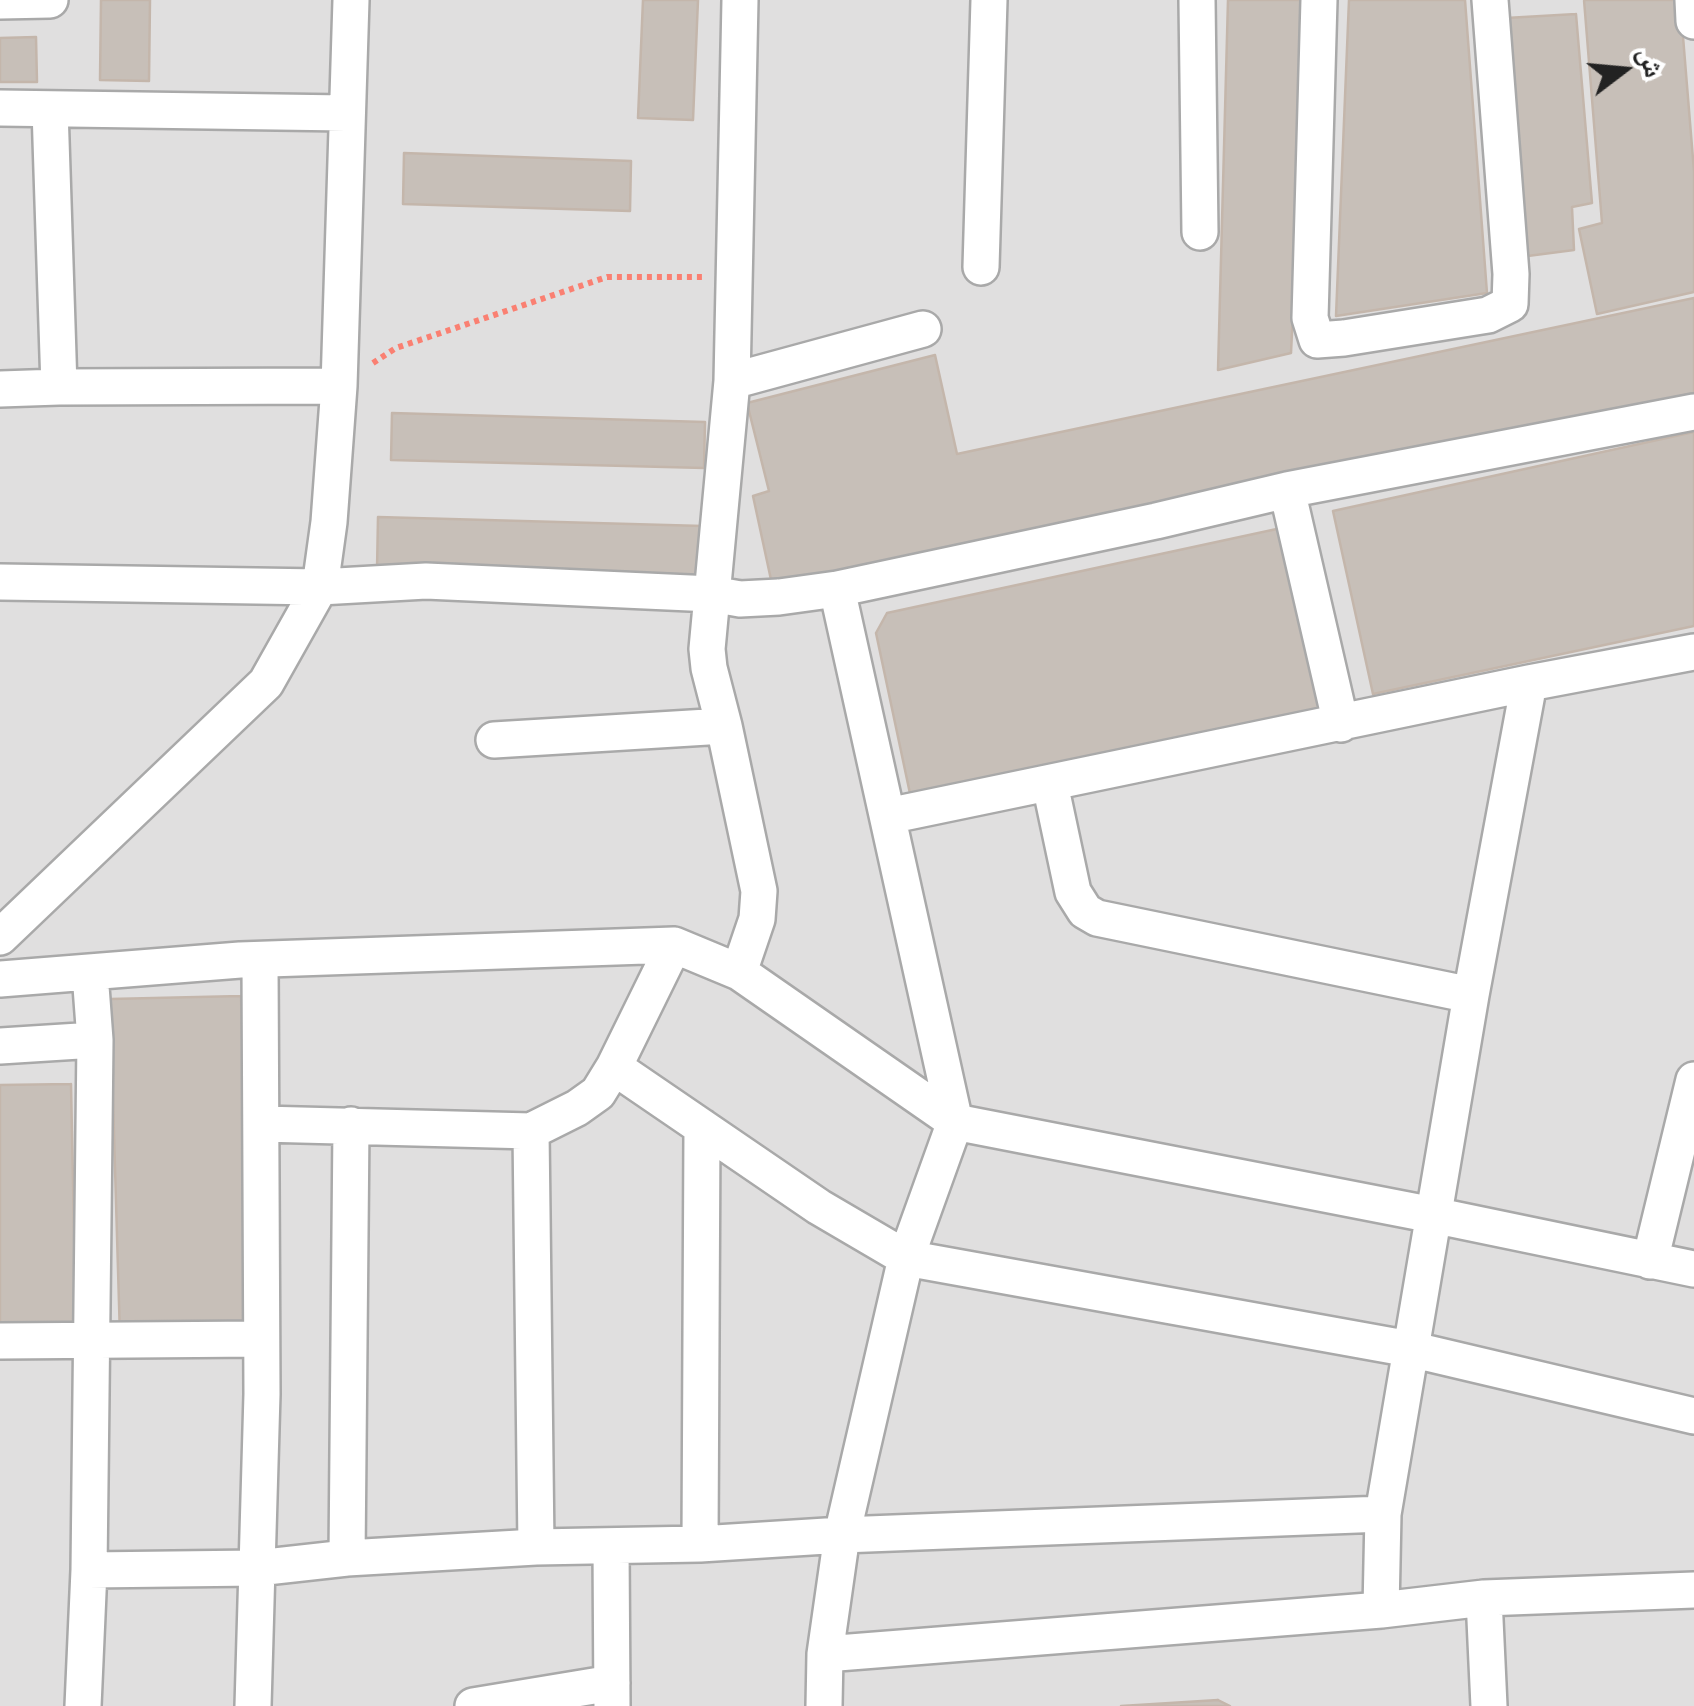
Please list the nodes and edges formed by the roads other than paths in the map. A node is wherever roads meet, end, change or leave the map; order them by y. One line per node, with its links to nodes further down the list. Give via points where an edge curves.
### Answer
1 (50, 0): 9 (street)
2 (351, 0): 13 (street)
3 (740, 0): 17 (street)
4 (988, 0): 15 (street)
5 (1197, 0): 14 (street)
6 (1319, 0): 7 (street, via 1310,318 1317,340 1488,315 1510,304)
7 (1490, 0)
8 (1693, 0): 10 (street)
9 (0, 1)
10 (1694, 21)
11 (0, 108): 12 (street)
12 (50, 109): 13 (street); 19 (street)
13 (346, 113): 18 (street)
14 (1200, 232)
15 (981, 266)
16 (924, 330): 17 (street)
17 (732, 381): 26 (street)
18 (339, 386): 19 (street); 24 (street)
19 (59, 387): 20 (street)
20 (0, 389)
21 (1694, 412): 22 (street)
22 (1287, 490): 25 (street); 29 (street)
23 (0, 582): 24 (street)
24 (320, 586): 26 (street, via 426,581); 34 (street, via 266,683)
25 (837, 589): 26 (street, via 740,599); 33 (street)
26 (712, 594): 30 (street, via 706,648)
27 (1694, 652): 28 (street)
28 (1529, 683): 29 (street); 40 (street)
29 (1341, 724): 32 (street)
30 (724, 726): 31 (street); 37 (street, via 759,891 758,919)
31 (494, 740)
32 (1050, 784): 33 (street); 40 (street, via 1073,892 1097,918)
33 (888, 816): 45 (street)
34 (7, 924)
35 (674, 945): 36 (street); 37 (street); 43 (street)
36 (260, 961): 38 (street); 46 (street)
37 (740, 972): 45 (street)
38 (90, 973): 39 (street); 41 (street)
39 (0, 979)
40 (1471, 995): 50 (street)
41 (96, 1040): 42 (street); 55 (street)
42 (0, 1046)
43 (614, 1068): 48 (street); 49 (street, via 598,1093)
44 (1694, 1080): 52 (street)
45 (956, 1122): 50 (street); 51 (street)
46 (262, 1124): 47 (street); 54 (street)
47 (351, 1125): 49 (street); 64 (street)
48 (702, 1127): 51 (street); 61 (street)
49 (531, 1132): 63 (street)
50 (1433, 1215): 52 (street); 57 (street)
51 (906, 1258): 57 (street); 60 (street)
52 (1650, 1261): 53 (street)
53 (1694, 1269)
54 (260, 1339): 55 (street); 65 (street)
55 (91, 1340): 56 (street); 66 (street)
56 (0, 1341)
57 (1410, 1349): 58 (street); 59 (street)
58 (1694, 1416)
59 (1382, 1514): 60 (street); 69 (street)
60 (842, 1536): 61 (street); 70 (street)
61 (700, 1544): 62 (street)
62 (611, 1546): 63 (street); 71 (street)
63 (536, 1547): 64 (street)
64 (347, 1558): 65 (street)
65 (257, 1568): 66 (street); 73 (street)
66 (90, 1570): 72 (street)
67 (1694, 1590): 68 (street)
68 (1484, 1598): 69 (street); 76 (street)
69 (1380, 1610): 70 (street)
70 (825, 1654): 75 (street)
71 (612, 1694): 74 (street)
72 (83, 1706)
73 (253, 1706)
74 (474, 1706)
75 (824, 1706)
76 (1489, 1706)

